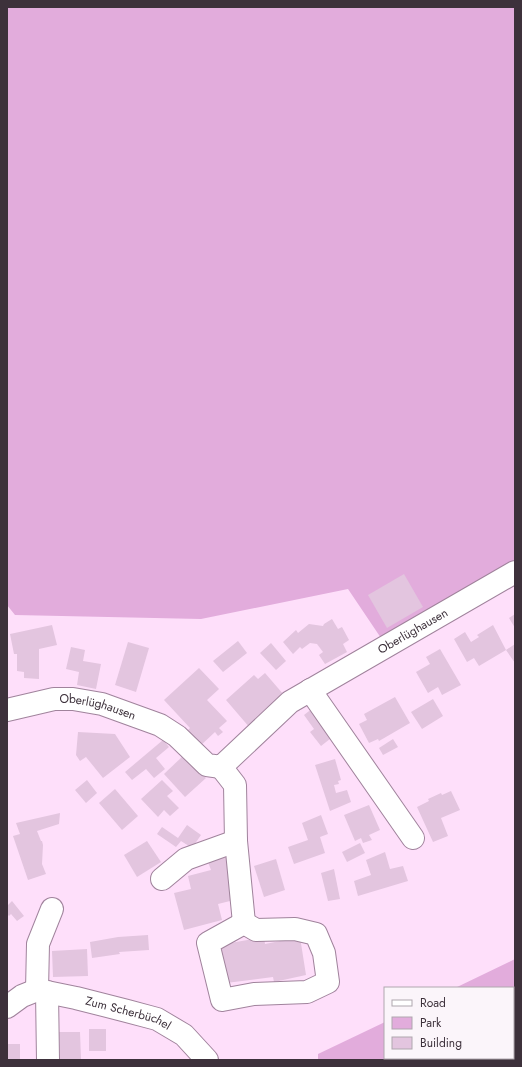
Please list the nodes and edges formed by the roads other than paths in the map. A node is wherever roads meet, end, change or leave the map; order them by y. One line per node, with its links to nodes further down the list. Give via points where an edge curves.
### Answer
1 (515, 572): 2 (street, Oberlüghausen)
2 (310, 690): 4 (street, Oberlüghausen, via 290,702); 5 (street)
3 (7, 710): 4 (street, Oberlüghausen, via 54,699 102,704 160,725 177,736 207,765)
4 (221, 767): 6 (street, via 235,785)
5 (414, 838)
6 (236, 841): 7 (street, via 186,859); 9 (street)
7 (162, 879)
8 (52, 909): 10 (street, via 38,944)
9 (244, 923): 9 (street, via 208,943 222,1000 254,994 307,992 328,982 324,953 316,934 295,929 256,930)
10 (42, 991): 11 (street, via 22,996); 12 (street); 13 (street, Zum Scherbüchel, via 157,1019 184,1034)
11 (7, 1007)
12 (48, 1060)
13 (207, 1060)

